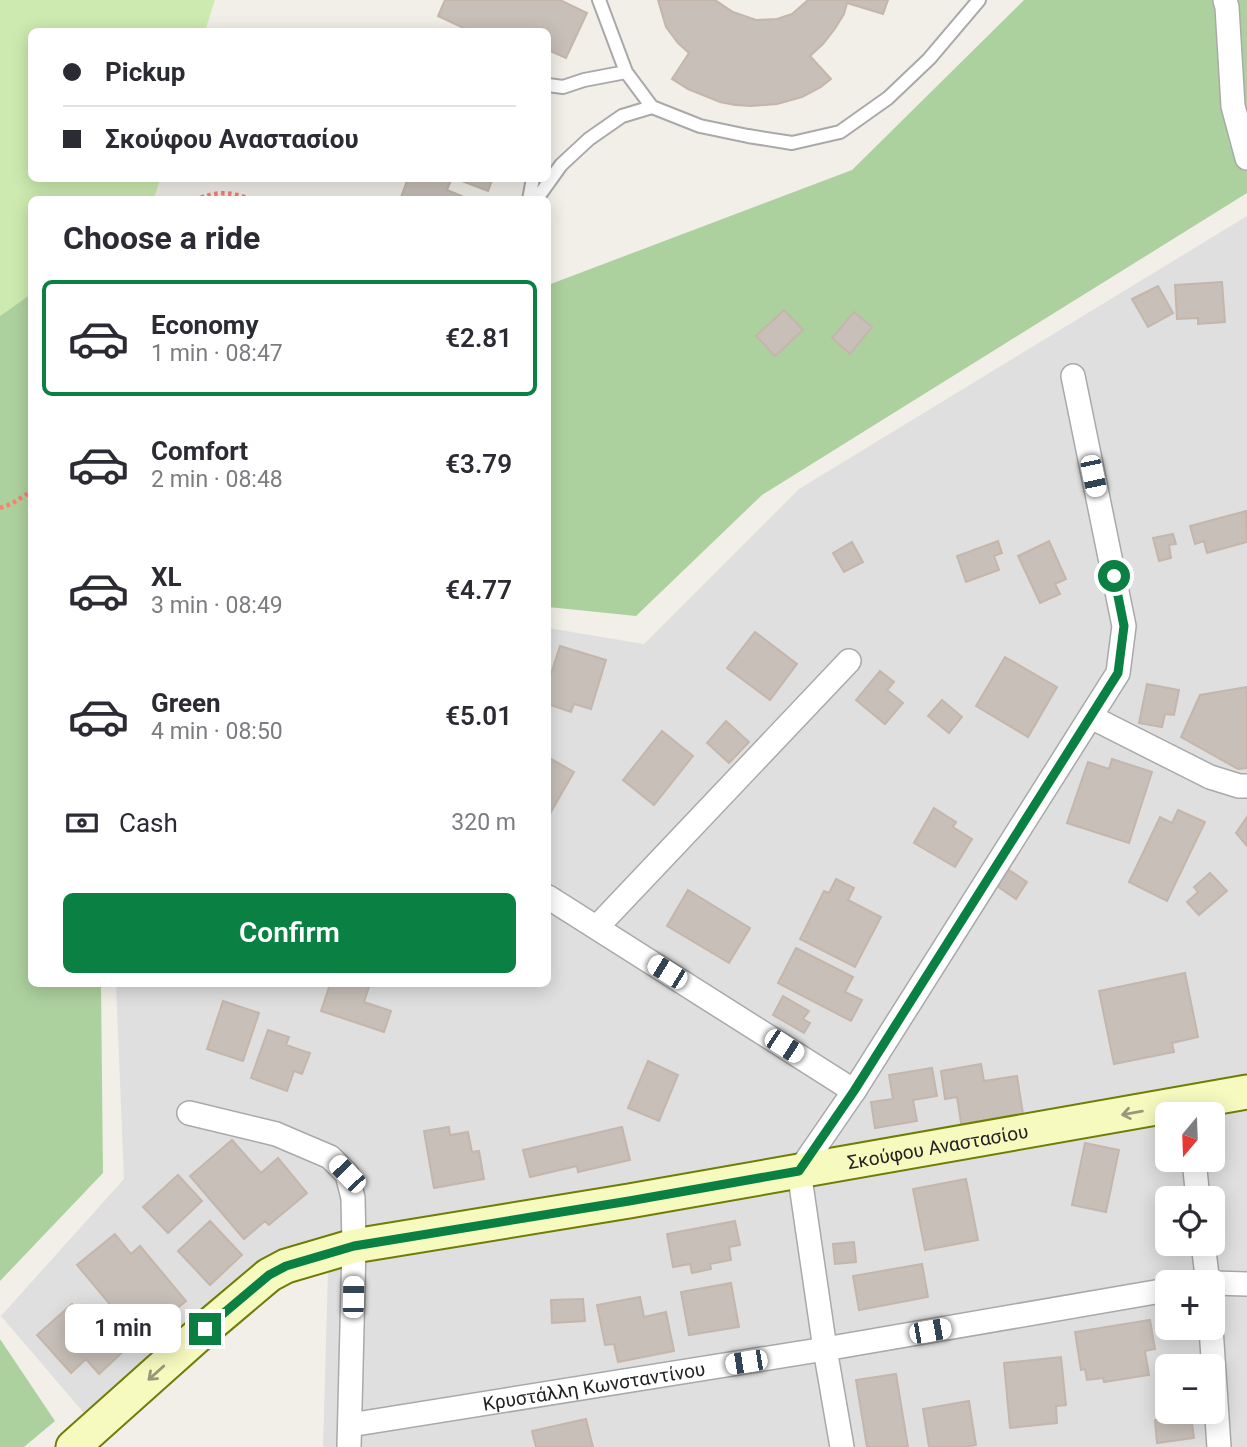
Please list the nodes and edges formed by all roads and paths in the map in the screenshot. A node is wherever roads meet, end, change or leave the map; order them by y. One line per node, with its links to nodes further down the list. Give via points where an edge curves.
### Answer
1 (599, 0): 4 (lane)
2 (979, 0): 6 (lane, via 897,90 840,132 792,143 700,126)
3 (1225, 0): 7 (street, via 1233,106)
4 (626, 72): 5 (lane, via 563,87); 6 (lane)
5 (551, 85)
6 (652, 107): 8 (lane, via 622,116 589,139)
7 (1247, 158)
8 (551, 179)
9 (204, 196): 10 (path, via 213,192)
10 (243, 196)
11 (1073, 376): 15 (street, via 1124,626 1118,673)
12 (28, 493): 13 (path)
13 (0, 508)
14 (849, 661): 18 (street)
15 (1091, 717): 16 (street, via 1210,778); 19 (street)
16 (1247, 786)
17 (551, 899): 18 (street)
18 (597, 927): 19 (street)
19 (854, 1091): 24 (street)
20 (1247, 1092): 21 (main road, Σκούφου Αναστασίου)
21 (1212, 1102)
22 (189, 1113): 25 (street, via 276,1134 330,1157 347,1174 353,1198)
23 (1155, 1114): 24 (main road, Σκούφου Αναστασίου, one-way to 24)
24 (799, 1171): 25 (main road, Σκούφου Αναστασίου); 30 (street)
25 (354, 1246): 31 (street); 32 (main road, Σκούφου Αναστασίου, one-way to 32, via 269,1275)
26 (1225, 1283): 27 (street)
27 (1247, 1284)
28 (1155, 1292): 30 (street, Κρυστάλλη Κωνσταντίνου)
29 (1212, 1340): 34 (street)
30 (825, 1349): 31 (street, Κρυστάλλη Κωνσταντίνου); 33 (street)
31 (350, 1436)
32 (74, 1447)
33 (842, 1447)
34 (1219, 1447)

